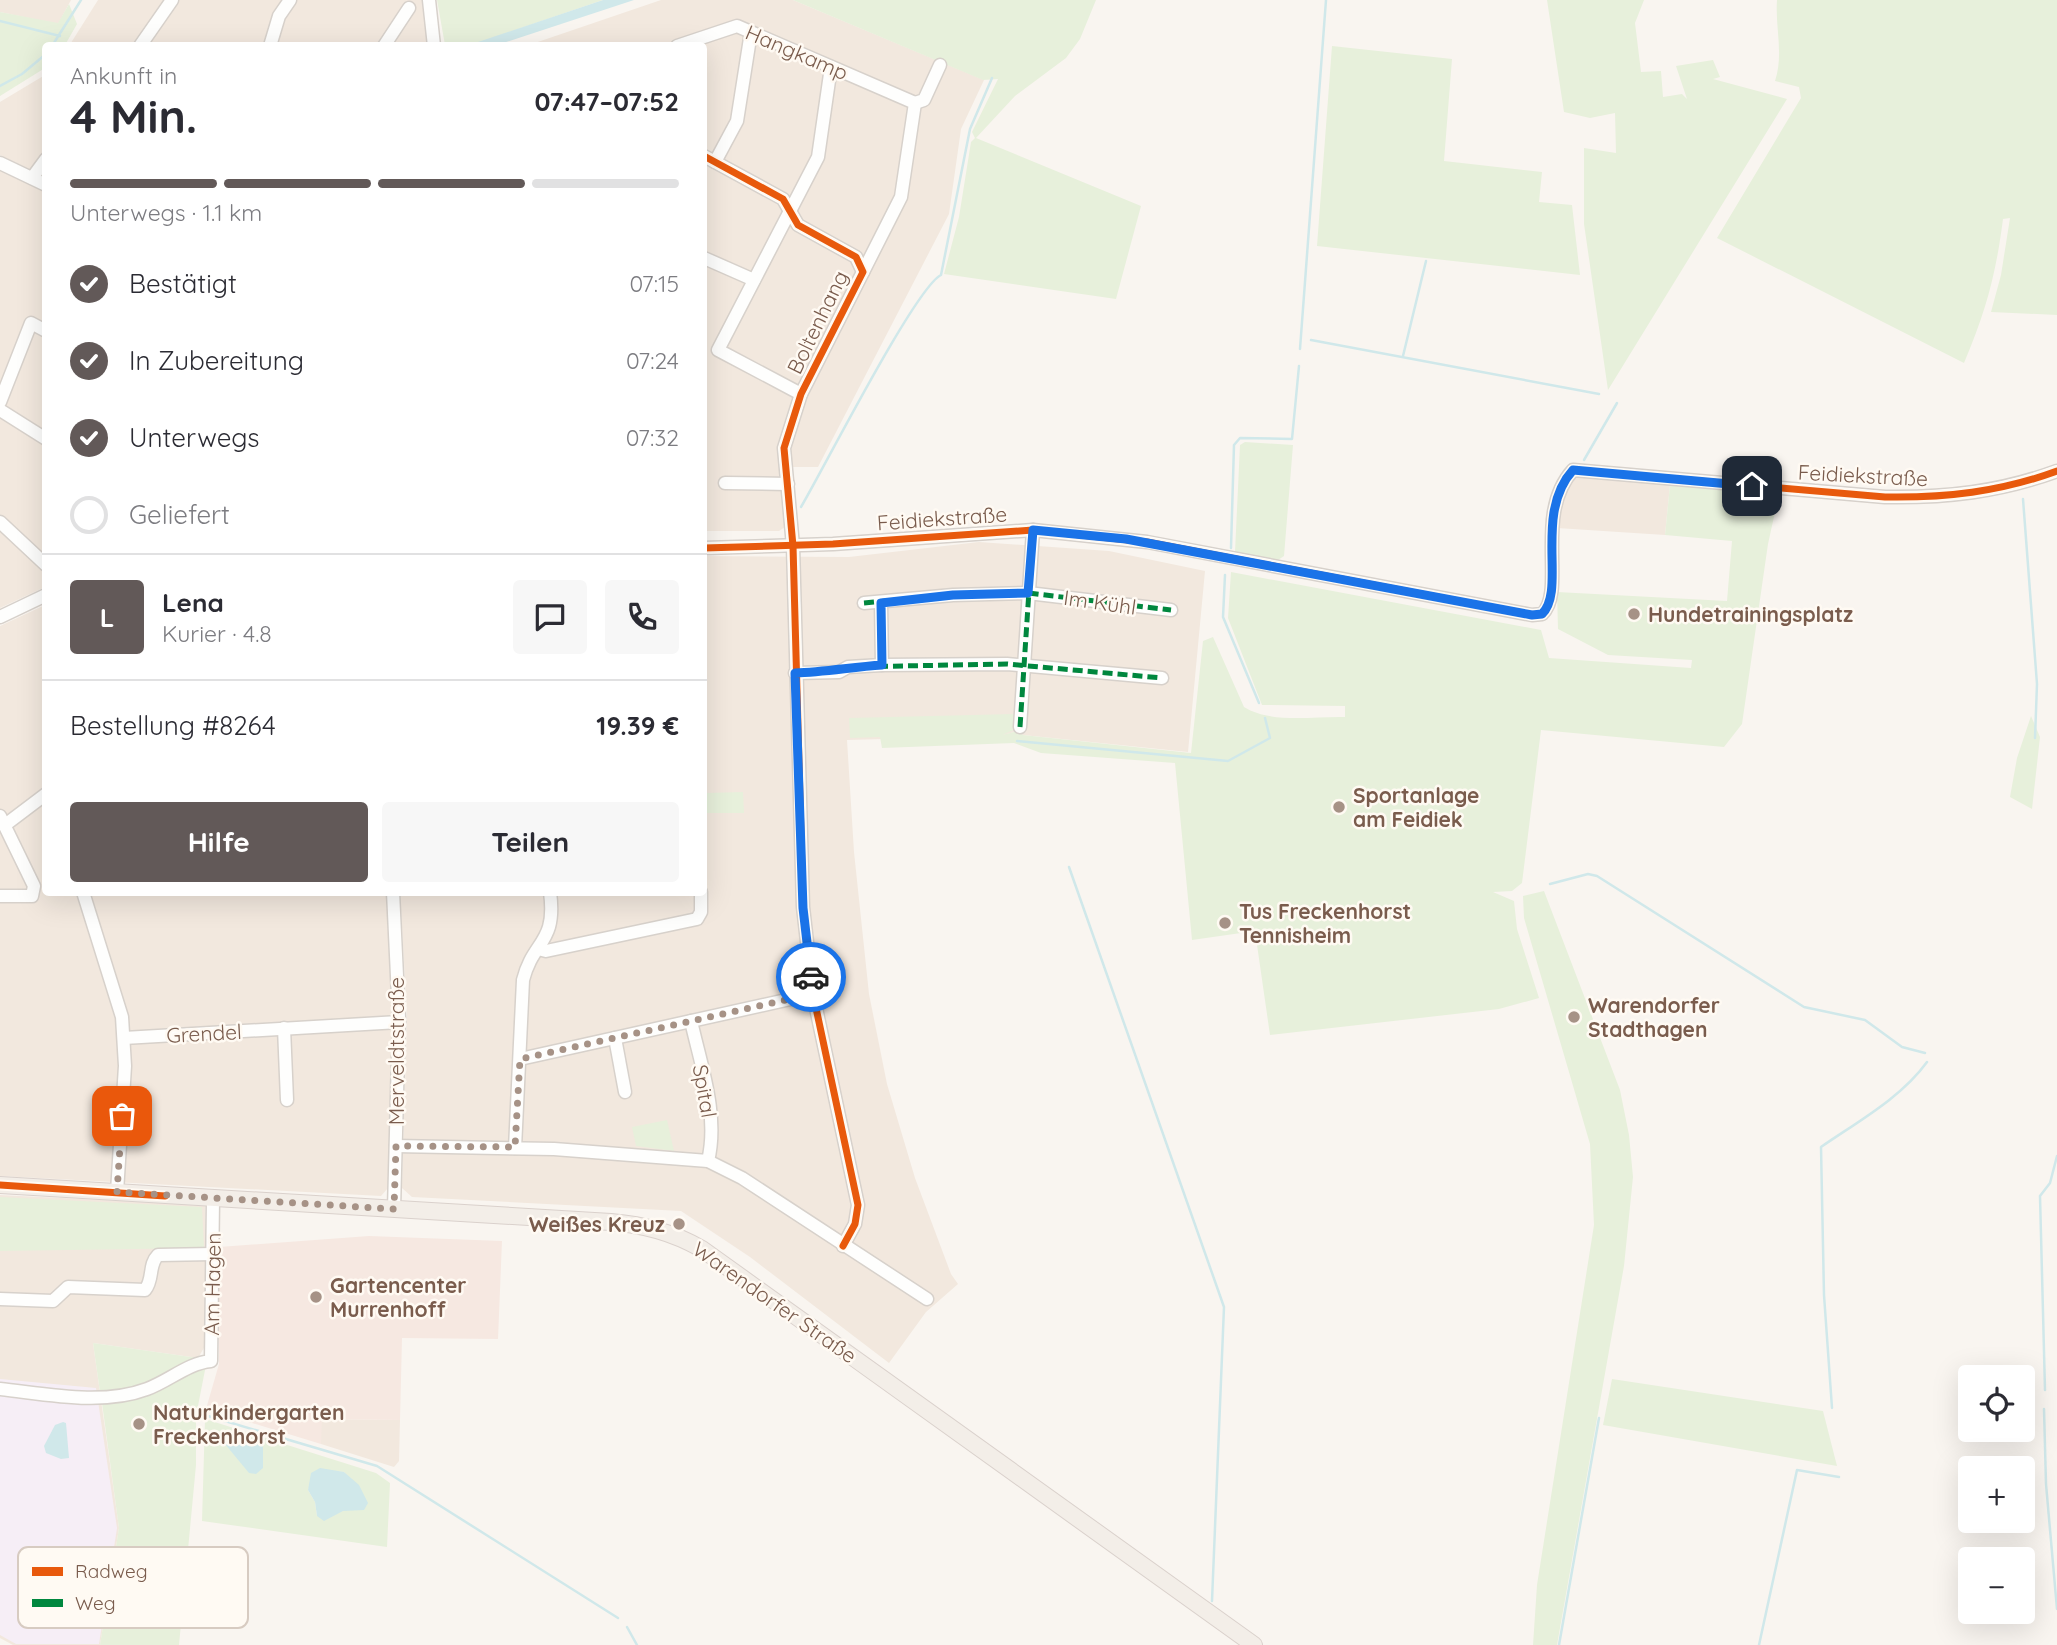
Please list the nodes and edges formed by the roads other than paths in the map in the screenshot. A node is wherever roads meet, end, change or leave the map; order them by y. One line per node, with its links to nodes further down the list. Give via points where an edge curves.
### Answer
1 (172, 0): 6 (street)
2 (290, 0): 7 (street, via 279,16)
3 (429, 0): 9 (street)
4 (409, 8): 8 (street)
5 (751, 32): 10 (street, Hangkamp, via 735,26); 12 (street, Hangkamp); 14 (street, via 737,121)
6 (143, 42)
7 (271, 42)
8 (387, 42)
9 (434, 42)
10 (689, 42)
11 (940, 65): 13 (street, via 924,100)
12 (831, 67): 13 (street, Hangkamp); 19 (street, via 818,157)
13 (915, 103): 21 (street, via 901,197)
14 (709, 159): 19 (street, Boltenhang, via 783,199)
15 (0, 163): 17 (street)
16 (42, 164): 17 (street)
17 (32, 178): 18 (street)
18 (42, 183)
19 (790, 212): 21 (street, Boltenhang, via 798,225 856,257); 22 (street)
20 (707, 259): 22 (street)
21 (863, 272): 24 (street, Boltenhang)
22 (754, 281): 24 (street, via 718,350)
23 (42, 329): 25 (street, via 31,323)
24 (801, 394): 30 (street, Boltenhang, via 784,448)
25 (0, 402)
26 (0, 410): 27 (street)
27 (42, 436)
28 (2057, 471): 32 (street, Feidiekstraße, via 1972,495 1936,498 1573,470 1562,482 1553,507 1551,600 1542,614 1532,615 1147,542)
29 (725, 483): 30 (street)
30 (788, 484): 33 (street, Boltenhang)
31 (0, 522): 35 (street)
32 (1033, 530): 33 (street, Feidiekstraße); 36 (street)
33 (793, 545): 34 (street, Feidiekstraße); 44 (street, Boltenhang)
34 (707, 548)
35 (42, 561)
36 (1028, 593): 39 (street, Im Kühl); 40 (street, Im Kühl); 43 (street)
37 (42, 597): 41 (street)
38 (864, 603): 39 (street, Im Kühl)
39 (881, 603): 42 (street)
40 (1171, 610)
41 (0, 617)
42 (882, 665): 43 (street); 44 (street)
43 (1023, 667): 45 (street); 46 (street)
44 (795, 673): 56 (street, Boltenhang, via 803,908)
45 (1162, 678)
46 (1020, 727)
47 (42, 796): 48 (street)
48 (2, 820): 49 (street)
49 (37, 889): 50 (street)
50 (0, 896)
51 (85, 896): 60 (street, via 117,995)
52 (393, 896): 58 (street, Merveldtstraße)
53 (550, 896): 55 (street, via 551,923)
54 (701, 896): 55 (street, via 696,919)
55 (538, 950): 62 (street, via 526,966 523,980)
56 (813, 994): 57 (street); 72 (street, Boltenhang, via 858,1205 855,1224)
57 (691, 1021): 61 (street); 67 (street, Spital, via 708,1096 713,1141)
58 (399, 1022): 59 (street, Grendel); 65 (street, Merveldtstraße)
59 (284, 1028): 60 (street, Grendel); 64 (street)
60 (124, 1038): 69 (street)
61 (615, 1038): 62 (street); 63 (street)
62 (520, 1059): 66 (street)
63 (625, 1092)
64 (288, 1100)
65 (396, 1146): 66 (street); 71 (street, Merveldtstraße)
66 (515, 1147): 67 (street)
67 (708, 1161): 72 (street, via 743,1178)
68 (0, 1185): 69 (main road, Warendorfer Straße)
69 (117, 1192): 70 (main road, Warendorfer Straße)
70 (213, 1199): 71 (main road, Warendorfer Straße); 73 (street, Am Hagen)
71 (394, 1209): 77 (main road, Warendorfer Straße, via 630,1223 679,1236)
72 (843, 1245): 75 (street)
73 (213, 1254): 74 (street, via 158,1255 151,1261 145,1290 68,1287 53,1301); 76 (street, Am Hagen, via 211,1361 145,1390 80,1399)
74 (0, 1299)
75 (927, 1299)
76 (0, 1389)
77 (1254, 1645)

